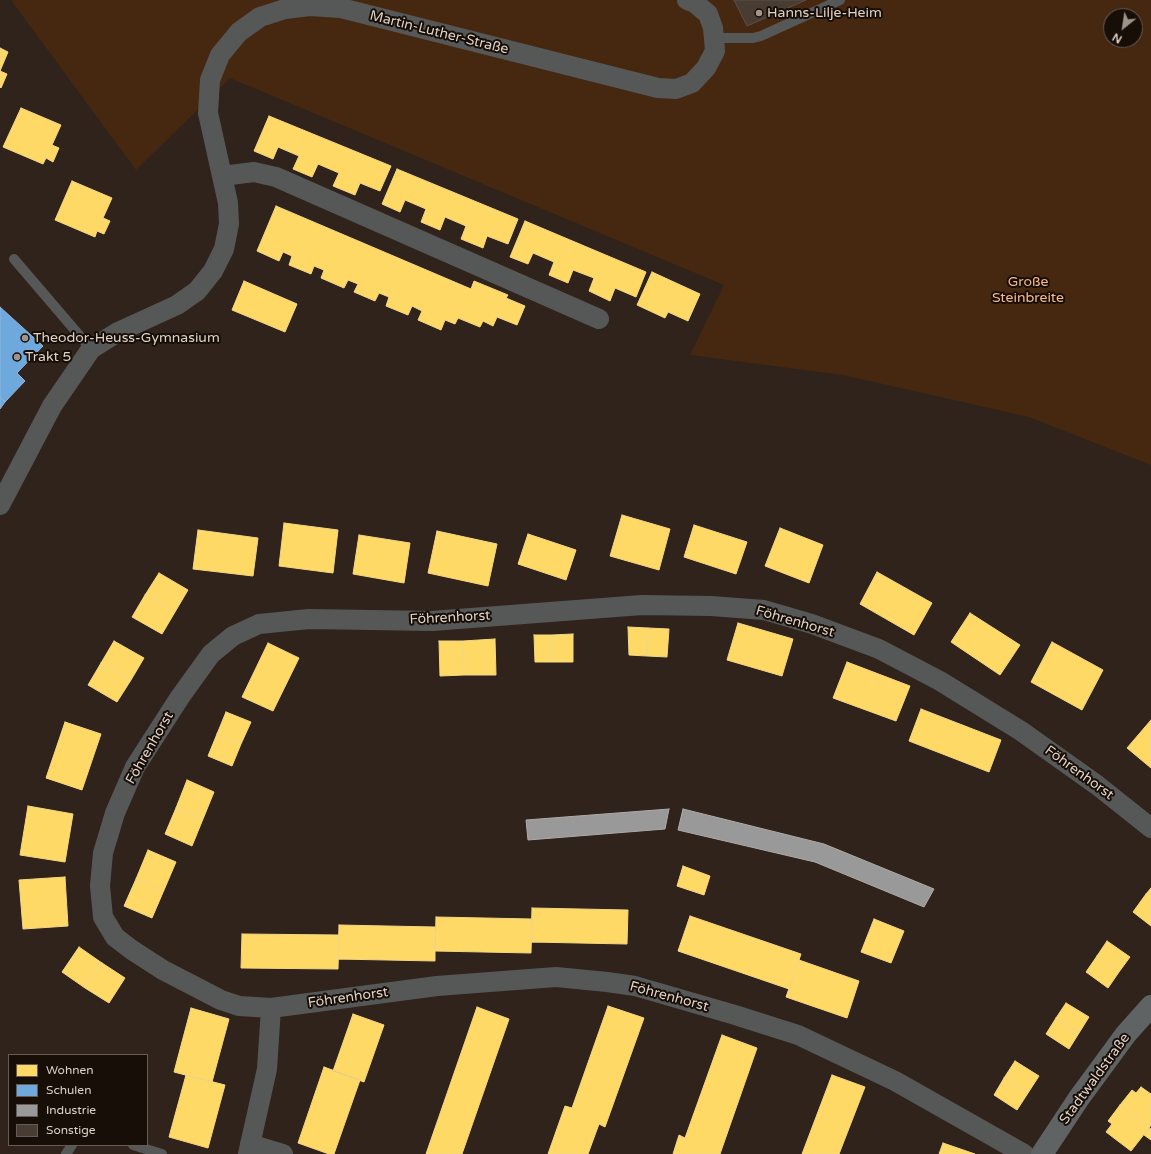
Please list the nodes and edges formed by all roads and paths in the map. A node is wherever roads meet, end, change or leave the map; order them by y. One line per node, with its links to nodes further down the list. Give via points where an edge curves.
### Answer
1 (687, 0): 3 (street, Martin-Luther-Straße, via 708,14)
2 (840, 0): 3 (lane, via 761,36)
3 (714, 38): 4 (street, Martin-Luther-Straße, via 715,51 706,68 692,83 676,89 658,88 341,8 310,6 285,9 260,17 239,32 220,55 210,80 208,113)
4 (222, 176): 6 (street, via 254,172 276,177); 7 (street, Martin-Luther-Straße, via 228,203 229,224 224,249 213,272 197,291 178,305 118,332)
5 (14, 259): 7 (lane)
6 (599, 319)
7 (92, 348): 8 (street, Martin-Luther-Straße, via 52,406)
8 (0, 505)
9 (1150, 826): 11 (street, Föhrenhorst, via 1098,785 1021,731 940,681 879,649 812,624 764,610 642,604 432,621 309,620 259,624 233,636 211,654 135,767 115,813 103,853 100,886 103,917 115,937 132,950 163,970 221,1000 239,1006)
10 (1151, 1006): 17 (street, Stadtwaldstraße, via 1116,1047)
11 (271, 1008): 13 (street, via 267,1069); 16 (street, Föhrenhorst, via 437,986 556,977 635,986 798,1035 896,1081)
12 (136, 1146): 14 (lane)
13 (249, 1149): 15 (street)
14 (162, 1154)
15 (282, 1154)
16 (1024, 1154)
17 (1042, 1154)

